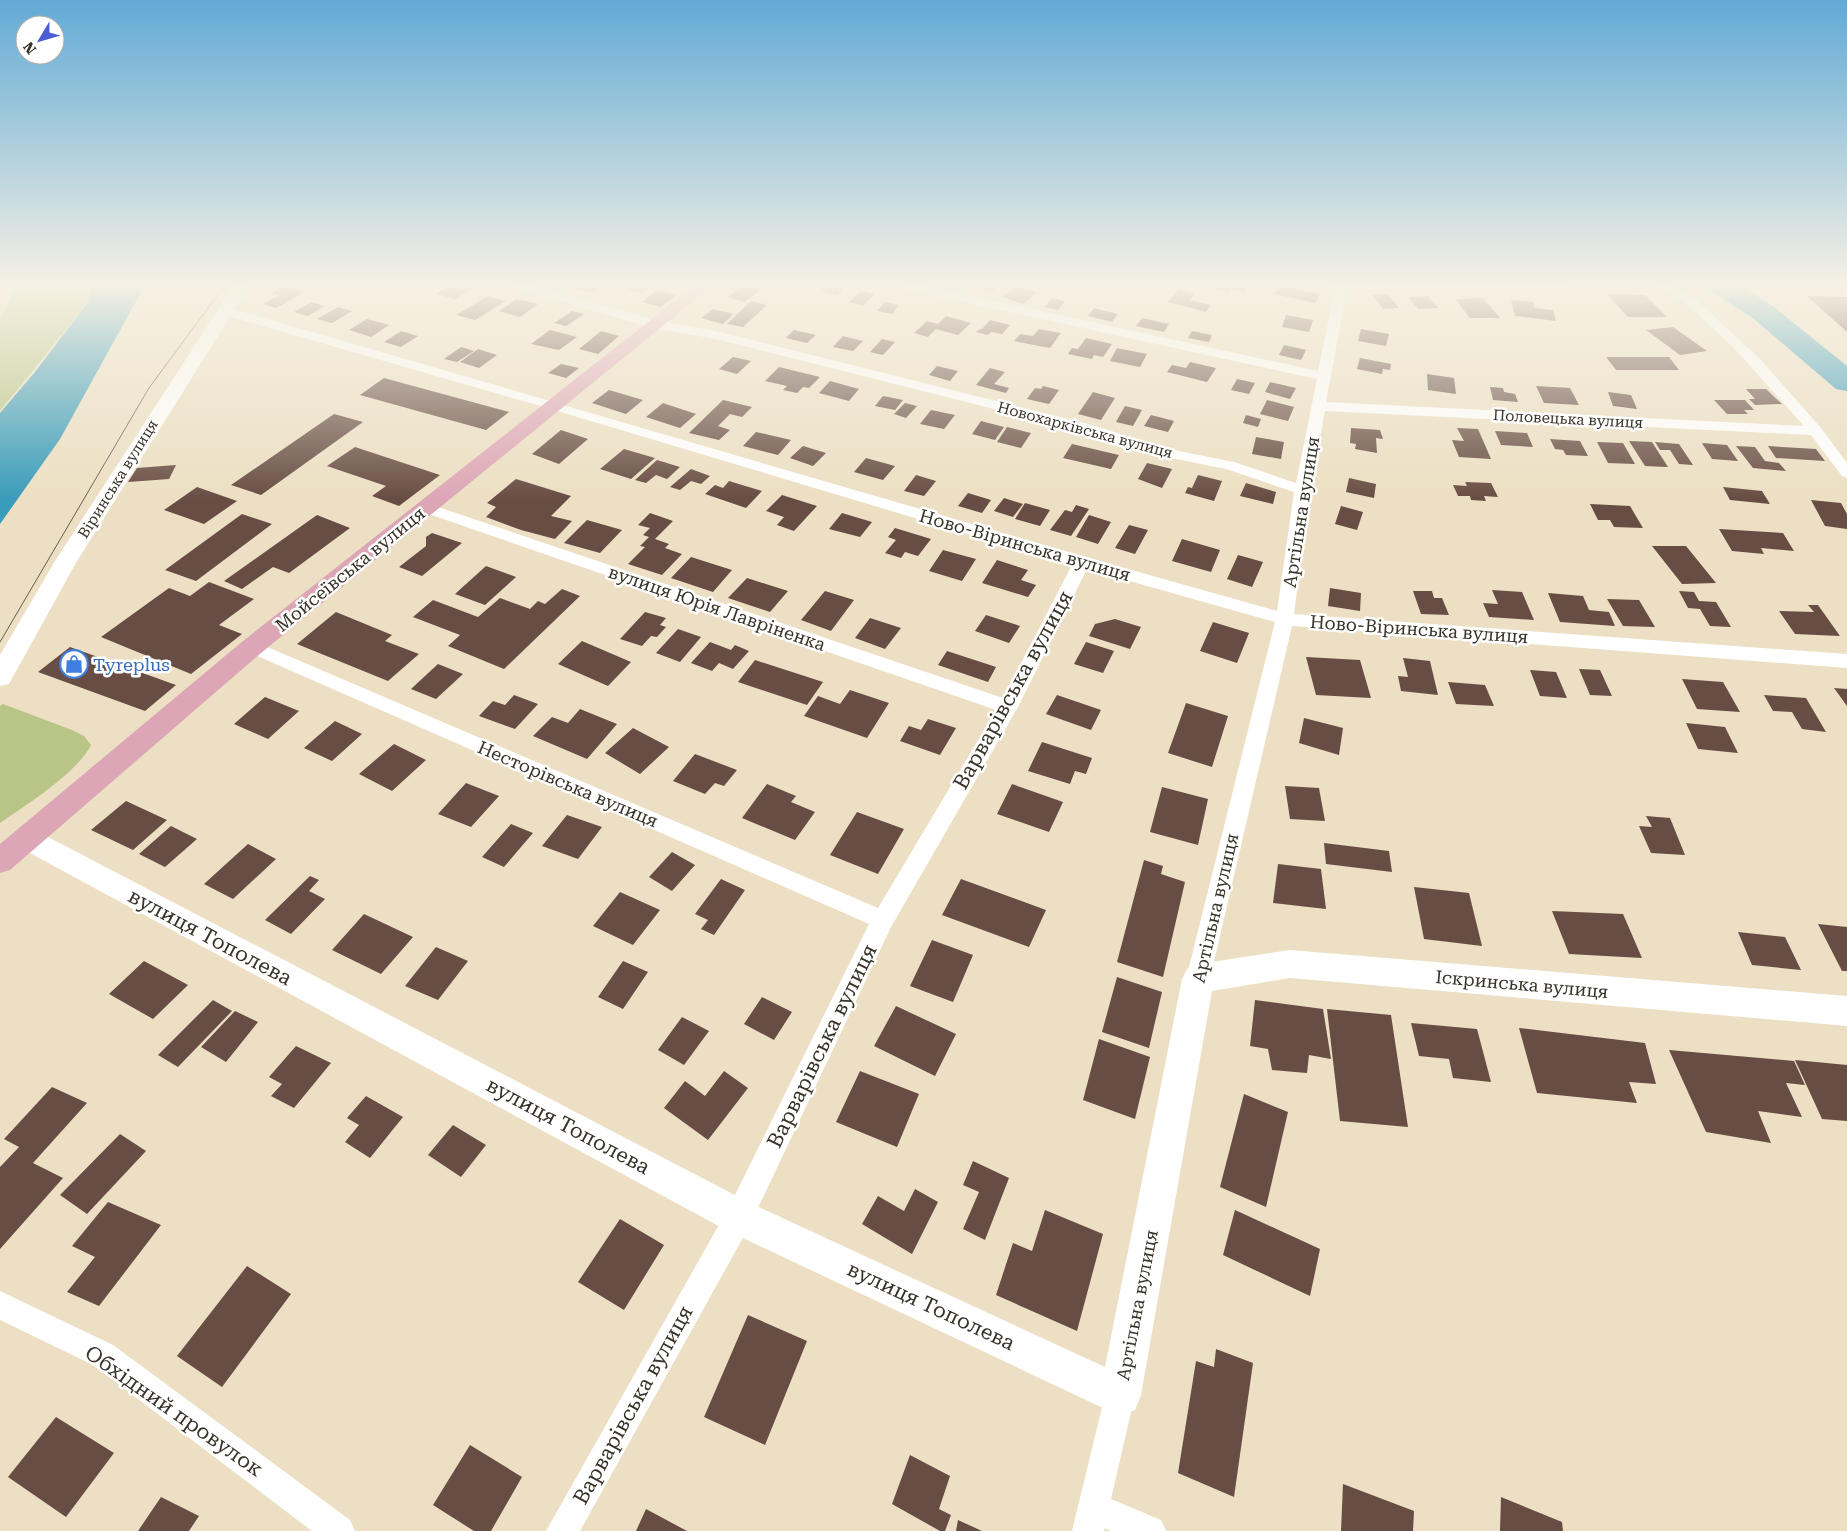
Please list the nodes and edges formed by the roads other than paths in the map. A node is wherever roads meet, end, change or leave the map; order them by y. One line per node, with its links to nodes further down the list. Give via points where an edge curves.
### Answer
1 (196, 356): 19 (street, Віринська вулиця, via 66,561)
2 (383, 356): 9 (street, Ново-Віринська вулиця)
3 (618, 356): 9 (main road, Мойсеївська вулиця)
4 (801, 356): 13 (street, Новохарківська вулиця, via 1068,424 1166,453 1229,465)
5 (1234, 356): 8 (street)
6 (1327, 356): 8 (street, Артільна вулиця)
7 (1752, 356): 11 (street)
8 (1324, 376): 10 (street, Артільна вулиця)
9 (556, 406): 14 (main road, Мойсеївська вулиця); 15 (street, Ново-Віринська вулиця)
10 (1319, 406): 11 (street, Половецька вулиця); 13 (street, Артільна вулиця)
11 (1816, 431): 12 (street)
12 (1847, 473)
13 (1302, 490): 16 (street, Артільна вулиця)
14 (426, 508): 17 (main road, Мойсеївська вулиця); 20 (street, вулиця Юрія Лавріненка)
15 (1082, 562): 16 (street, Ново-Віринська вулиця); 20 (street, Варварівська вулиця)
16 (1285, 619): 18 (street, Ново-Віринська вулиця); 24 (street, Артільна вулиця)
17 (252, 647): 21 (main road, Мойсеївська вулиця); 23 (street, Несторівська вулиця)
18 (1847, 661)
19 (0, 677)
20 (1008, 707): 23 (street, Варварівська вулиця)
21 (13, 841): 22 (main road, Мойсеївська вулиця); 26 (street, вулиця Тополева)
22 (0, 861)
23 (883, 920): 26 (street, Варварівська вулиця)
24 (1198, 979): 25 (street, Іскринська вулиця, via 1290,964); 28 (street, Артільна вулиця)
25 (1847, 1011)
26 (739, 1217): 28 (street, вулиця Тополева); 31 (street, Варварівська вулиця)
27 (0, 1305): 30 (street, Обхідний провулок, via 103,1354)
28 (1120, 1395): 29 (street, Артільна вулиця)
29 (1091, 1520): 32 (street)
30 (340, 1531)
31 (562, 1531)
32 (1150, 1531)

